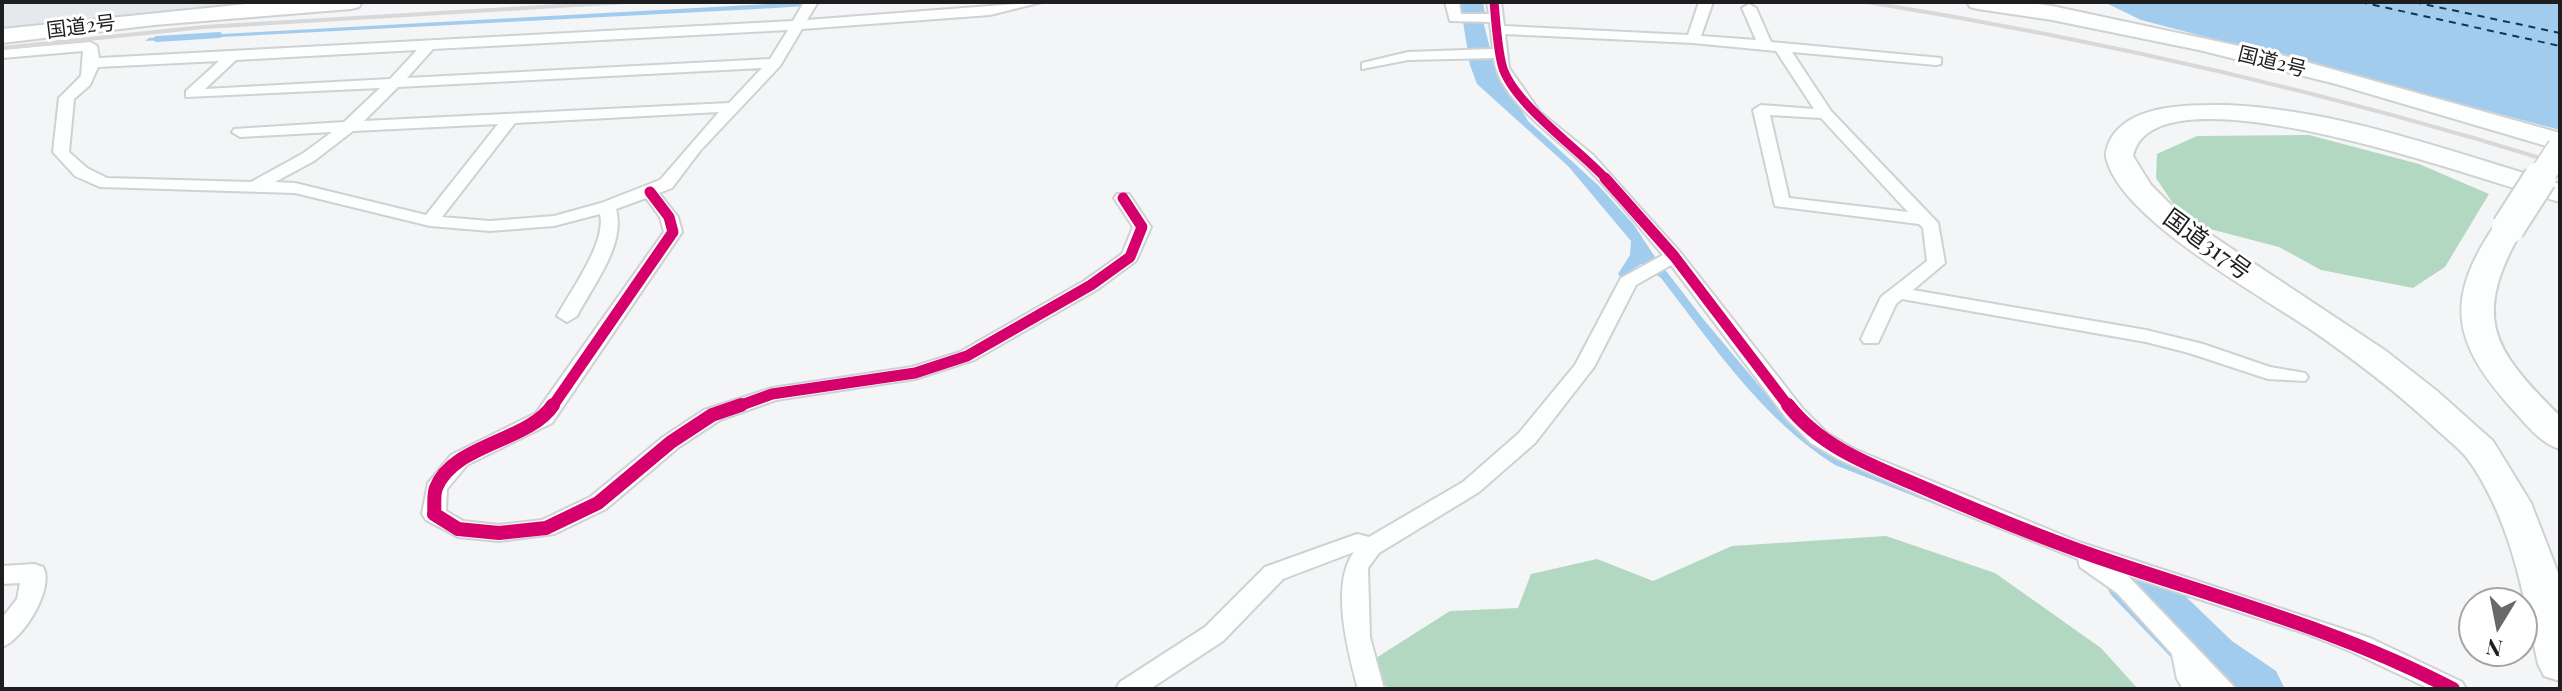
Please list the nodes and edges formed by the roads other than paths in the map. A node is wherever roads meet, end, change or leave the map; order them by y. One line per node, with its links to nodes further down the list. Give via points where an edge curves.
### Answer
1 (351, 2): 10 (highway, 国道2号)
2 (811, 2): 9 (street)
3 (1035, 2): 9 (street, via 990,11)
4 (1452, 2): 8 (street, via 1455,18)
5 (1706, 2): 11 (street)
6 (1978, 2): 27 (highway, 国道2号, via 2217,48)
7 (1749, 8): 13 (street)
8 (1496, 17): 11 (street); 14 (street)
9 (797, 25): 12 (street); 19 (street)
10 (2, 36)
11 (1693, 39): 13 (street)
12 (430, 44): 16 (street); 21 (street)
13 (1773, 47): 17 (street); 23 (street)
14 (1500, 53): 20 (street, via 1408,56); 36 (street, via 1502,68 1535,115 1587,158)
15 (2, 54): 18 (street, via 90,46)
16 (233, 55): 18 (street); 21 (street, via 191,94)
17 (1936, 61)
18 (93, 63): 29 (street, via 88,79 67,98 61,152 71,166 106,183)
19 (775, 63): 21 (street); 22 (street)
20 (1367, 66)
21 (395, 83): 25 (street)
22 (736, 107): 24 (street); 30 (street, via 666,184)
23 (1825, 114): 34 (street); 34 (street, via 1761,110 1781,202)
24 (510, 119): 25 (street); 35 (street)
25 (350, 128): 26 (street); 29 (street, via 292,170)
26 (240, 132)
27 (2560, 142)
28 (2560, 148): 41 (highway, bridge, via 2492,255 2476,308 2483,337 2501,369)
29 (255, 186): 35 (street, via 295,188)
30 (650, 192): 32 (street, via 669,217 673,232 544,418 459,460 436,488 434,514 458,529 499,533 546,528 598,503 712,415 772,394 915,373 967,356 1130,257 1142,227); 33 (street)
31 (2560, 193): 47 (highway, 国道317号, via 2287,118 2197,112 2164,117 2125,137 2119,156 2127,177 2186,233 2334,329 2415,389 2481,451 2510,496 2530,545)
32 (1123, 198)
33 (607, 207): 35 (street, via 554,221 490,226); 38 (street, via 612,226 606,244)
34 (1923, 219): 37 (street, via 1932,227 1936,263)
35 (430, 221)
36 (1663, 263): 42 (street, via 1628,282 1584,367 1527,438 1471,487); 43 (street, via 1819,438)
37 (1898, 293): 39 (street, via 1888,301); 40 (street, via 2098,326 2184,345 2272,376)
38 (567, 316)
39 (1871, 339)
40 (2298, 377)
41 (2560, 437)
42 (1371, 547): 49 (street, via 1357,542 1274,573 1214,634); 50 (street, via 1356,567 1357,637)
43 (2069, 547): 46 (street, via 2126,587); 53 (street, via 2352,639)
44 (2, 575): 45 (street, via 34,573 29,601)
45 (2, 637)
46 (2184, 651): 51 (street, via 2190,679); 52 (street)
47 (2560, 664)
48 (2560, 681): 54 (highway)
49 (1129, 689)
50 (1371, 689)
51 (2198, 689)
52 (2223, 689)
53 (2453, 689)
54 (2559, 689)

